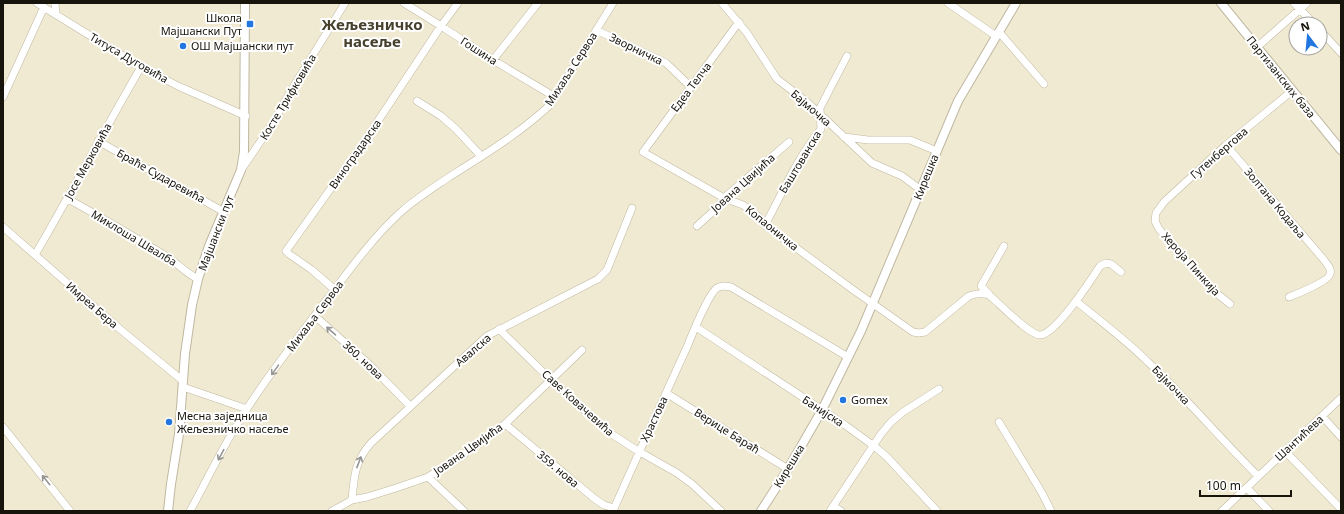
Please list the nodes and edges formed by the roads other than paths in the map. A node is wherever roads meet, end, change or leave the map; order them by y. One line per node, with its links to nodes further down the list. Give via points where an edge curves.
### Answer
1 (37, 3): 15 (street, Титуса Дуговића)
2 (55, 3): 17 (street)
3 (245, 3): 36 (street, Мајшански пут)
4 (346, 3): 45 (street, Косте Трифковића)
5 (404, 3): 20 (street, Гошина)
6 (458, 3): 20 (street, Виноградарска)
7 (538, 3): 27 (street)
8 (613, 3): 21 (street, Михаља Сервоа)
9 (722, 3): 19 (street, Бајмочка)
10 (948, 3): 22 (street)
11 (1016, 3): 22 (street, Кирешка)
12 (1221, 3): 24 (street, Партизанских база)
13 (1294, 3): 16 (street)
14 (1307, 3): 16 (street)
15 (44, 7): 17 (street, Титуса Дуговића); 32 (street)
16 (1300, 9): 18 (street); 24 (street)
17 (56, 14): 28 (street, Титуса Дуговића)
18 (1307, 16)
19 (739, 22): 30 (street, Едеа Телча); 35 (street, Бајмочка, via 777,79)
20 (441, 26): 27 (street, Гошина); 60 (street, Виноградарска, via 362,145 286,251)
21 (596, 30): 30 (street, Зворничка, via 666,64); 33 (street, Михаља Сервоа)
22 (997, 34): 29 (street); 42 (street, Кирешка, via 958,101)
23 (1328, 39): 25 (street)
24 (1257, 47): 31 (street, Партизанских база)
25 (1341, 53)
26 (847, 56): 35 (street, Баштованска)
27 (493, 60): 33 (street, Гошина)
28 (141, 67): 36 (street, Титуса Дуговића); 38 (street, Јосе Мерковића)
29 (1044, 84)
30 (692, 87): 43 (street, Едеа Телча)
31 (1292, 90): 40 (street, Гутенбергова); 41 (street, Партизанских база)
32 (3, 97)
33 (555, 97): 44 (street, Михаља Сервоа, via 539,115)
34 (417, 101): 44 (street, via 441,116)
35 (819, 114): 37 (street, Бајмочка); 52 (street, Баштованска, via 821,129 790,174)
36 (246, 116): 45 (street, Мајшански пут)
37 (844, 137): 42 (street, via 910,140); 46 (street, Бајмочка, via 872,163 902,176)
38 (98, 141): 48 (street, Јосе Мерковића); 50 (street, Браће Сударевића)
39 (789, 142): 47 (street, Јована Цвијића)
40 (1226, 145): 51 (street, Гутенбергова, via 1164,202 1156,214); 63 (street, Золтана Кодаља, via 1330,270 1329,277)
41 (1341, 150)
42 (937, 151): 46 (street, Кирешка)
43 (643, 152): 47 (street, Копаоничка)
44 (481, 156): 60 (street, Михаља Сервоа, via 402,211 366,250)
45 (241, 170): 50 (street, Мајшански пут)
46 (921, 190): 65 (street, Кирешка)
47 (724, 198): 52 (street, Копаоничка, via 743,205); 53 (street, Јована Цвијића, via 719,206)
48 (68, 199): 56 (street, Јосе Мерковића); 58 (street, Миклоша Швалба, via 165,256)
49 (632, 208): 69 (street, Авалска, via 607,270 598,279)
50 (224, 212): 58 (street, Мајшански пут)
51 (1155, 221): 66 (street, Хероја Пинкија, via 1211,289)
52 (765, 225): 65 (street, Копаоничка)
53 (696, 226)
54 (3, 227): 56 (street, Имреа Бера)
55 (1004, 246): 59 (street)
56 (35, 255): 73 (street, Имреа Бера)
57 (1121, 272): 64 (street, via 1111,264 1100,266)
58 (198, 279): 73 (street, Мајшански пут, via 188,330)
59 (981, 286): 61 (street); 62 (street)
60 (335, 290): 67 (street, Михаља Сервоа)
61 (975, 294): 62 (street); 65 (street, via 919,333 913,332)
62 (989, 295): 64 (street, via 1029,331 1040,335 1047,333)
63 (1290, 297)
64 (1076, 301): 89 (street, Бајмочка, via 1147,360)
65 (874, 303): 71 (street, Кирешка)
66 (1230, 304)
67 (315, 316): 77 (street, 360. нова, one-way to 67, via 370,365); 78 (street, Михаља Сервоа, one-way to 78)
68 (696, 327): 71 (street, via 712,293 717,287 724,285); 75 (street, Храстова); 79 (street, Банијска)
69 (499, 329): 72 (street, Саве Ковачевића); 77 (street, Авалска, via 472,348)
70 (582, 350): 72 (street, Јована Цвијића)
71 (848, 357): 79 (street, Кирешка)
72 (551, 380): 82 (street, Јована Цвијића); 86 (street, Саве Ковачевића, via 601,426)
73 (183, 384): 78 (street); 97 (street, Мајшански пут, via 180,434)
74 (939, 389): 85 (street, via 891,422)
75 (666, 393): 86 (street, Храстова); 88 (street, Верице Бараћ)
76 (1341, 398): 80 (street, Шантићева)
77 (410, 406): 92 (street, Авалска, one-way to 77, via 357,465 362,453)
78 (247, 409): 98 (street, Михаља Сервоа, one-way to 98)
79 (822, 410): 85 (street, Банијска); 88 (street, Кирешка)
80 (1322, 416): 84 (street); 87 (street, Шантићева)
81 (999, 422): 105 (street)
82 (505, 424): 90 (street, Јована Цвијића); 95 (street, 359. нова, via 595,499)
83 (3, 427): 96 (street, one-way to 83)
84 (1341, 437)
85 (874, 446): 93 (street); 104 (street, Банијска)
86 (638, 451): 95 (street, Храстова); 101 (street, Саве Ковачевића, via 677,473)
87 (1285, 451): 89 (street, Шантићева); 94 (street)
88 (788, 469): 102 (street, Кирешка)
89 (1258, 476): 91 (street, Шантићева)
90 (428, 477): 92 (street, Јована Цвијића); 100 (street)
91 (1246, 488): 106 (street, Шантићева); 107 (street)
92 (352, 500): 99 (street, Јована Цвијића)
93 (832, 509): 103 (street)
94 (1341, 509)
95 (613, 510)
96 (70, 511)
97 (168, 511)
98 (190, 511)
99 (332, 511)
100 (464, 511)
101 (721, 511)
102 (761, 511)
103 (841, 511)
104 (937, 511)
105 (1051, 511)
106 (1222, 511)
107 (1269, 511)

